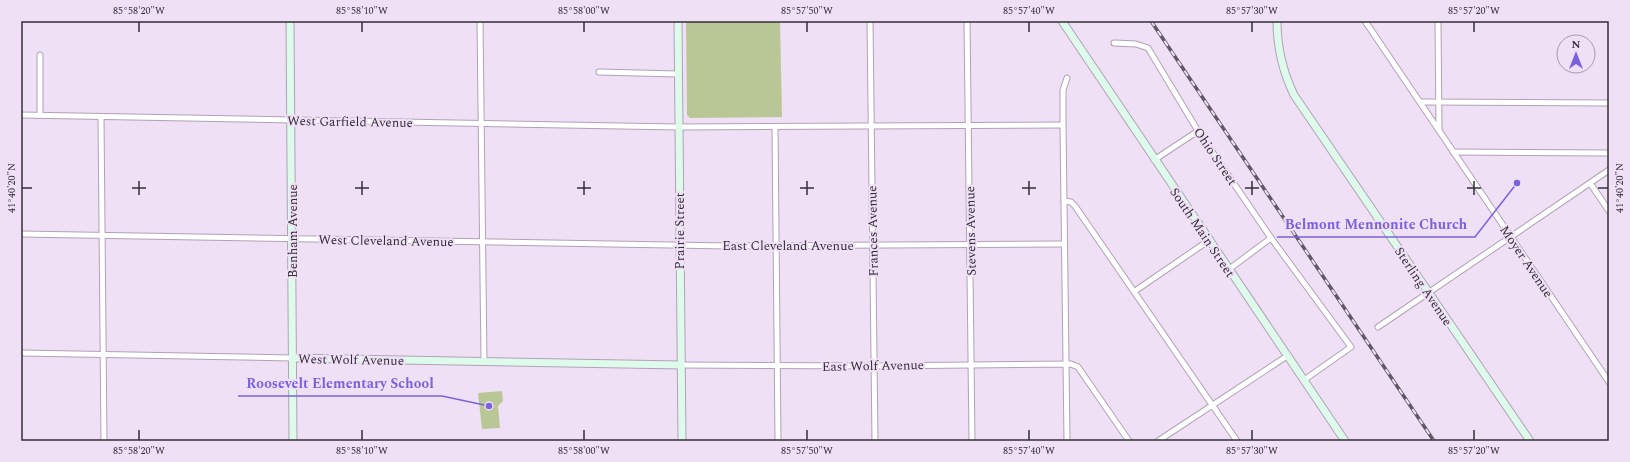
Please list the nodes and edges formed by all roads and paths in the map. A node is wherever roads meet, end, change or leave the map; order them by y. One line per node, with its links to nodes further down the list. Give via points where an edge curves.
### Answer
1 (290, 21): 21 (main road, Benham Avenue)
2 (480, 21): 22 (street)
3 (678, 21): 13 (main road, Prairie Street)
4 (870, 21): 27 (street, Frances Avenue)
5 (967, 21): 24 (street, Stevens Avenue)
6 (1062, 21): 32 (main road, South Main Street)
7 (1277, 21): 51 (main road, Sterling Avenue, via 1278,52 1294,95)
8 (1365, 21): 15 (street, Moyer Avenue)
9 (1438, 21): 16 (street)
10 (1114, 44): 29 (street, Ohio Street, via 1136,44 1148,48)
11 (40, 55): 19 (street)
12 (599, 72): 13 (street)
13 (677, 74): 25 (main road, Prairie Street)
14 (1067, 78): 23 (street, via 1063,90)
15 (1422, 102): 16 (street); 28 (street, Moyer Avenue)
16 (1440, 103): 17 (street); 28 (street)
17 (1609, 103)
18 (21, 115): 19 (street, West Garfield Avenue)
19 (40, 115): 20 (street, West Garfield Avenue)
20 (101, 117): 21 (street, West Garfield Avenue); 38 (street)
21 (291, 120): 22 (street, West Garfield Avenue); 41 (main road, Benham Avenue)
22 (481, 124): 25 (street, West Garfield Avenue); 43 (street)
23 (1063, 125): 24 (street, West Garfield Avenue); 35 (street)
24 (969, 126): 27 (street, West Garfield Avenue); 47 (street, Stevens Avenue)
25 (678, 127): 26 (street, West Garfield Avenue); 45 (main road, Prairie Street)
26 (775, 127): 27 (street, West Garfield Avenue); 48 (street)
27 (871, 127): 46 (street, Frances Avenue)
28 (1439, 130): 30 (street, Moyer Avenue)
29 (1198, 131): 32 (street); 40 (street, Ohio Street)
30 (1453, 152): 31 (street); 39 (street, Moyer Avenue)
31 (1609, 153)
32 (1154, 160): 42 (main road, South Main Street)
33 (1609, 170): 34 (street)
34 (1590, 183): 36 (street); 39 (street)
35 (1064, 201): 44 (street); 50 (street, via 1075,206)
36 (1609, 211)
37 (21, 234): 38 (street, West Cleveland Avenue)
38 (102, 235): 41 (street, West Cleveland Avenue); 54 (street)
39 (1511, 237): 51 (street); 64 (street, Moyer Avenue)
40 (1271, 238): 49 (street); 63 (street, Ohio Street, via 1351,347)
41 (292, 239): 43 (street, West Cleveland Avenue); 56 (main road, Benham Avenue)
42 (1208, 241): 49 (main road, South Main Street); 50 (street)
43 (482, 242): 45 (street, West Cleveland Avenue); 57 (street)
44 (1064, 244): 47 (street, East Cleveland Avenue); 58 (street)
45 (679, 245): 48 (street, East Cleveland Avenue); 59 (main road, Prairie Street)
46 (872, 245): 47 (street, East Cleveland Avenue); 48 (street, East Cleveland Avenue); 62 (street, Frances Avenue)
47 (971, 245): 60 (street, Stevens Avenue)
48 (777, 246): 61 (street)
49 (1228, 270): 55 (main road, South Main Street)
50 (1135, 291): 65 (street)
51 (1430, 293): 52 (street); 77 (main road, Sterling Avenue)
52 (1378, 327)
53 (21, 353): 54 (street, West Wolf Avenue)
54 (103, 354): 56 (street, West Wolf Avenue); 66 (street)
55 (1287, 356): 63 (main road, South Main Street); 65 (street)
56 (292, 358): 57 (main road, West Wolf Avenue); 67 (main road, Benham Avenue)
57 (484, 362): 59 (main road, West Wolf Avenue)
58 (1066, 364): 60 (street, East Wolf Avenue); 72 (street); 73 (street, via 1078,367)
59 (681, 365): 61 (street, East Wolf Avenue); 68 (main road, Prairie Street)
60 (971, 365): 62 (street, East Wolf Avenue); 71 (street, Stevens Avenue)
61 (778, 366): 62 (street, East Wolf Avenue); 69 (street)
62 (875, 366): 70 (street, Frances Avenue)
63 (1304, 380): 76 (main road, South Main Street)
64 (1609, 382)
65 (1213, 405): 74 (street); 75 (street)
66 (104, 441)
67 (293, 441)
68 (682, 441)
69 (778, 441)
70 (875, 441)
71 (972, 441)
72 (1067, 441)
73 (1129, 441)
74 (1158, 441)
75 (1237, 441)
76 (1345, 441)
77 (1530, 441)

